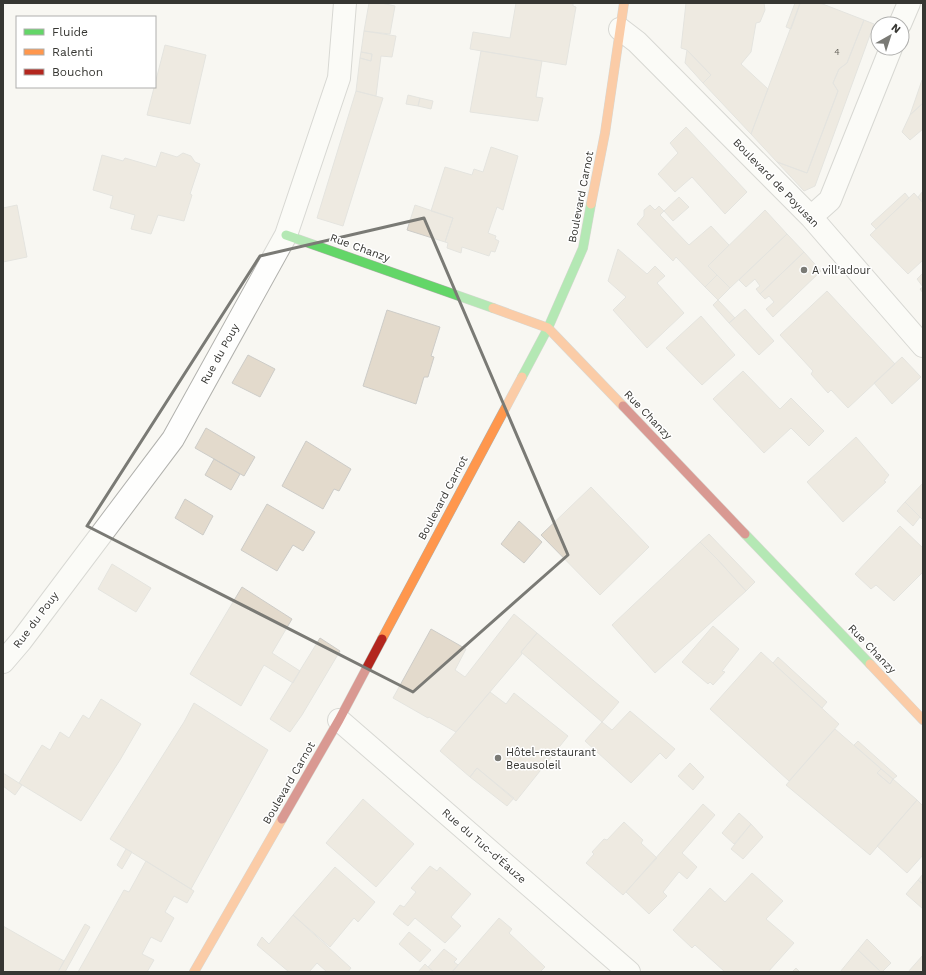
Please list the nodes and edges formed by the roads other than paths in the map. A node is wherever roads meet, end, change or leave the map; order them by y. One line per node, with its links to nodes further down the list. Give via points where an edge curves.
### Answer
1 (345, 3): 8 (street, Rue du Pouy, via 339,78)
2 (624, 3): 5 (street, Boulevard Carnot)
3 (909, 3): 4 (street)
4 (903, 16)
5 (620, 29): 7 (street, Boulevard de Poyusan, via 637,42); 9 (street, Boulevard Carnot, via 605,133 583,248)
6 (888, 56): 7 (street, via 830,200)
7 (811, 217): 10 (street, Boulevard de Poyusan)
8 (286, 235): 9 (street, Rue Chanzy); 11 (street, Rue du Pouy, via 173,439)
9 (548, 328): 12 (street, Boulevard Carnot); 13 (street, Rue Chanzy)
10 (923, 346)
11 (3, 662)
12 (339, 720): 14 (street, Boulevard Carnot); 15 (street, Rue du Tuc-d'Éauze)
13 (923, 720)
14 (194, 972)
15 (629, 972)

